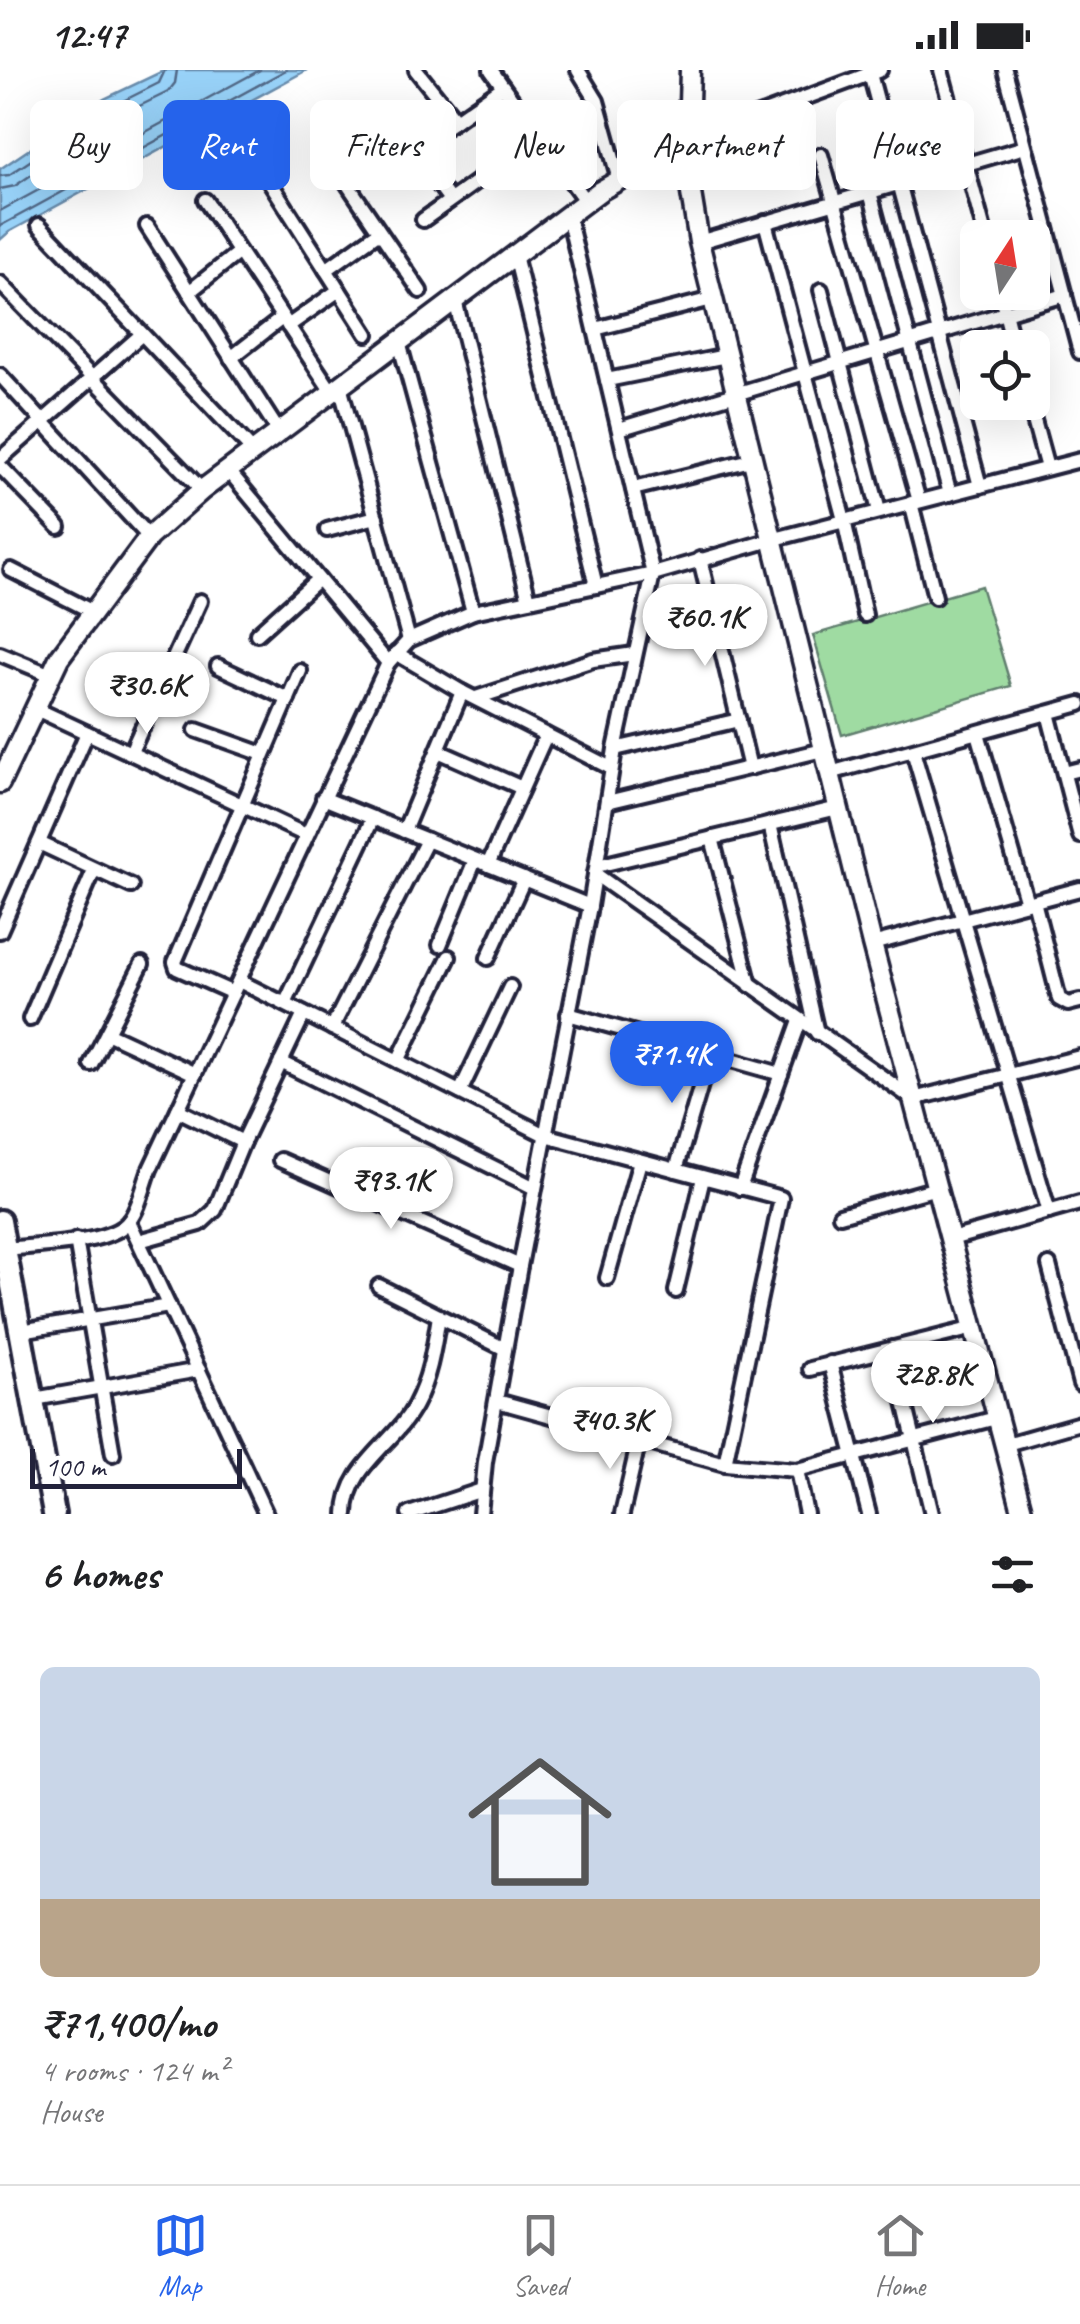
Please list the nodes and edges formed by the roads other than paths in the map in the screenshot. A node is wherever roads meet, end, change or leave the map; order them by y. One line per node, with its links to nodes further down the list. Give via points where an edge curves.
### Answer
1 (416, 70): 9 (street)
2 (491, 70): 8 (street)
3 (578, 70): 19 (street, via 597,101)
4 (690, 70): 11 (street)
5 (941, 70): 14 (street)
6 (1005, 70): 16 (street)
7 (873, 71): 12 (street); 13 (street)
8 (503, 88): 10 (street); 15 (street)
9 (440, 100)
10 (512, 100)
11 (688, 100)
12 (797, 100)
13 (880, 100)
14 (949, 100)
15 (456, 120)
16 (1025, 147): 18 (street); 51 (street)
17 (821, 155): 34 (street)
18 (974, 162)
19 (617, 173)
20 (617, 181): 33 (street)
21 (476, 182): 32 (street)
22 (275, 190): 45 (street)
23 (352, 190): 41 (street)
24 (443, 190): 32 (street)
25 (577, 190): 33 (street)
26 (690, 190): 42 (street)
27 (877, 190): 30 (street)
28 (902, 190): 59 (street)
29 (974, 190): 37 (street)
30 (870, 192): 34 (street); 63 (street)
31 (204, 200): 43 (street)
32 (450, 200): 36 (street)
33 (586, 202): 35 (street)
34 (834, 202): 38 (street); 64 (street)
35 (568, 216): 44 (street); 57 (street)
36 (422, 220)
37 (981, 220)
38 (765, 222): 42 (street); 69 (street)
39 (39, 225): 60 (street)
40 (147, 226): 50 (street)
41 (380, 232): 45 (street); 48 (street)
42 (699, 242): 52 (street)
43 (239, 252): 50 (street); 56 (street)
44 (515, 255): 53 (street); 101 (street)
45 (326, 270): 47 (street)
46 (0, 283): 71 (street)
47 (339, 290): 56 (street); 61 (street)
48 (420, 290)
49 (821, 290): 68 (street)
50 (189, 292): 67 (street)
51 (1065, 295): 55 (street); 65 (street)
52 (712, 299): 57 (street); 66 (street)
53 (455, 300): 62 (street); 103 (street)
54 (1004, 310): 55 (street)
55 (1005, 313): 58 (street); 59 (street)
56 (285, 322): 67 (street); 73 (street)
57 (595, 329): 72 (street)
58 (1009, 330)
59 (939, 332): 63 (street); 85 (street)
60 (142, 334): 71 (street); 79 (street)
61 (367, 334)
62 (399, 342): 73 (street); 106 (street)
63 (908, 342): 64 (street); 88 (street)
64 (876, 352): 68 (street); 89 (street)
65 (1080, 352)
66 (726, 356): 72 (street); 74 (street)
67 (231, 358): 78 (street)
68 (840, 362): 69 (street); 90 (street)
69 (806, 373): 74 (street); 92 (street)
70 (0, 375): 76 (street)
71 (92, 378): 76 (street); 87 (street)
72 (607, 380): 77 (street)
73 (336, 389): 78 (street); 91 (street)
74 (735, 394): 77 (street); 80 (street)
75 (1034, 420): 83 (street)
76 (43, 421): 82 (street); 95 (street)
77 (619, 429): 86 (street)
78 (279, 432): 79 (street)
79 (253, 451): 84 (street)
80 (751, 460): 86 (street); 96 (street)
81 (1080, 460): 83 (street)
82 (0, 462): 93 (street)
83 (1046, 468): 85 (street)
84 (228, 470): 87 (street); 100 (street)
85 (980, 486): 88 (street)
86 (633, 489): 99 (street)
87 (202, 490): 95 (street)
88 (950, 494): 89 (street)
89 (915, 502): 90 (street); 102 (street)
90 (879, 512): 92 (street)
91 (376, 518): 94 (street); 109 (street)
92 (844, 520): 96 (street); 107 (street)
93 (59, 528)
94 (327, 530)
95 (149, 537): 105 (street)
96 (770, 540): 97 (street); 129 (street)
97 (700, 560): 99 (street); 122 (street)
98 (11, 570): 105 (street)
99 (653, 574): 101 (street); 111 (street)
100 (318, 579): 108 (street); 112 (street)
101 (596, 586): 103 (street)
102 (935, 597)
103 (529, 600): 106 (street)
104 (200, 601): 132 (street)
105 (93, 612): 115 (street)
106 (473, 612): 109 (street)
107 (865, 615)
108 (258, 634)
109 (409, 640): 112 (street)
110 (0, 654): 115 (street)
111 (634, 654): 117 (street, via 593,660); 128 (street)
112 (392, 658): 116 (street); 141 (street)
113 (218, 666): 118 (street)
114 (300, 671): 118 (street)
115 (51, 676): 120 (street)
116 (462, 692): 117 (street); 130 (street)
117 (476, 698): 126 (street)
118 (288, 699): 133 (street)
119 (1080, 704): 121 (street)
120 (34, 708): 125 (street); 127 (street)
121 (1048, 713): 124 (street); 137 (street)
122 (739, 720): 128 (street); 135 (street)
123 (196, 730): 133 (street)
124 (978, 732): 131 (street); 159 (street)
125 (87, 733): 132 (street); 152 (street)
126 (546, 735): 134 (street); 140 (street)
127 (7, 748): 139 (street)
128 (615, 750): 134 (street)
129 (823, 750): 135 (street); 138 (street)
130 (438, 751): 140 (street); 147 (street)
131 (912, 751): 138 (street); 161 (street)
132 (130, 752): 143 (street)
133 (264, 754): 143 (street)
134 (611, 768): 142 (street)
135 (750, 768): 142 (street)
136 (1080, 769): 137 (street)
137 (1064, 773): 149 (street)
138 (830, 774): 144 (street)
139 (0, 783)
140 (522, 788): 153 (street)
141 (323, 798): 145 (street); 148 (street)
142 (607, 802): 155 (street)
143 (242, 804): 148 (street); 168 (street, via 175,962 185,973)
144 (838, 808): 146 (street); 163 (street)
145 (374, 818): 147 (street); 170 (street)
146 (770, 824): 150 (street); 177 (street)
147 (404, 831): 151 (street)
148 (306, 834): 168 (street)
149 (1080, 836)
150 (712, 838): 155 (street); 166 (street)
151 (427, 840): 153 (street); 175 (street)
152 (40, 842): 154 (street); 162 (street)
153 (482, 862): 156 (street); 180 (street)
154 (94, 870): 157 (street); 173 (street)
155 (596, 870): 160 (street); 166 (street)
156 (524, 880): 160 (street); 164 (street)
157 (131, 886)
158 (1080, 889): 159 (street)
159 (1031, 902): 161 (street); 169 (street, via 1060,1000)
160 (590, 906): 172 (street)
161 (962, 920): 163 (street); 185 (street)
162 (0, 931)
163 (872, 944): 187 (street)
164 (488, 958)
165 (142, 964): 176 (street)
166 (750, 984): 174 (street)
167 (510, 986): 186 (street)
168 (236, 987): 170 (street); 183 (street)
169 (1080, 1001)
170 (285, 1004): 171 (street)
171 (304, 1014): 175 (street); 181 (street)
172 (568, 1014): 178 (street); 189 (street)
173 (30, 1020)
174 (800, 1021): 177 (street); 184 (street)
175 (332, 1028): 180 (street)
176 (107, 1033): 182 (street); 183 (street)
177 (817, 1033): 187 (street)
178 (710, 1054): 184 (street); 193 (street)
179 (1080, 1057): 185 (street)
180 (398, 1061): 186 (street)
181 (281, 1062): 190 (street); 195 (street)
182 (91, 1064)
183 (195, 1074): 188 (street)
184 (781, 1074): 196 (street)
185 (1008, 1075): 187 (street); 199 (street)
186 (460, 1092): 189 (street)
187 (913, 1099): 197 (street)
188 (178, 1110): 190 (street); 202 (street)
189 (545, 1135): 192 (street); 195 (street)
190 (243, 1142): 205 (street, via 209,1218)
191 (280, 1160): 208 (street)
192 (640, 1160): 193 (street); 209 (street)
193 (676, 1170): 194 (street)
194 (704, 1178): 196 (street); 211 (street)
195 (535, 1188): 208 (street)
196 (740, 1188): 233 (street, via 781,1198)
197 (938, 1188): 200 (street); 203 (street)
198 (1080, 1203): 199 (street)
199 (1049, 1212): 203 (street)
200 (840, 1214)
201 (0, 1221): 206 (main road)
202 (129, 1221): 204 (street, via 111,1234); 205 (street)
203 (951, 1239): 215 (street)
204 (76, 1240): 206 (street); 214 (street)
205 (138, 1241): 212 (street)
206 (6, 1249): 216 (main road)
207 (1049, 1265): 222 (street)
208 (520, 1266): 218 (street)
209 (607, 1278)
210 (379, 1286): 213 (street)
211 (676, 1291)
212 (169, 1306): 214 (street); 221 (street)
213 (439, 1316): 218 (street); 238 (street, via 430,1369 414,1408 352,1483)
214 (90, 1320): 216 (street); 223 (street)
215 (974, 1328): 217 (street); 226 (street)
216 (22, 1331): 224 (main road)
217 (892, 1348): 219 (street); 229 (street)
218 (506, 1349): 225 (street)
219 (830, 1364): 220 (street); 232 (street)
220 (810, 1368)
221 (199, 1370): 223 (street); 237 (street)
222 (1080, 1384)
223 (102, 1388): 224 (street); 231 (street)
224 (34, 1400): 236 (main road)
225 (497, 1401): 228 (street); 235 (street)
226 (996, 1418): 229 (street); 230 (street)
227 (1080, 1423): 230 (street)
228 (640, 1440): 233 (street); 241 (street)
229 (914, 1440): 232 (street); 244 (street)
230 (1003, 1445): 245 (street)
231 (113, 1454)
232 (854, 1454): 234 (street); 243 (street)
233 (726, 1464): 234 (street)
234 (797, 1470): 242 (street)
235 (482, 1490): 239 (street); 240 (street)
236 (54, 1514)
237 (266, 1514)
238 (346, 1514)
239 (409, 1514)
240 (480, 1514)
241 (622, 1514)
242 (806, 1514)
243 (869, 1514)
244 (932, 1514)
245 (1023, 1514)

